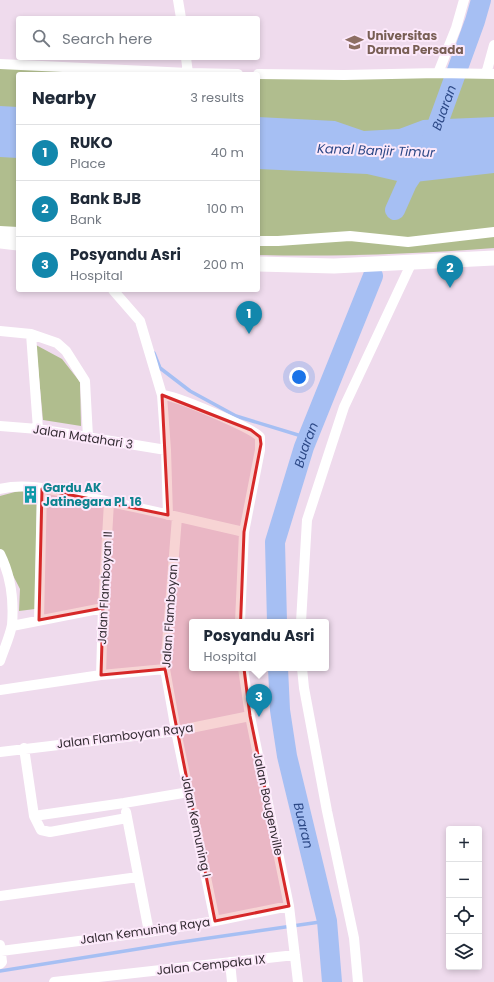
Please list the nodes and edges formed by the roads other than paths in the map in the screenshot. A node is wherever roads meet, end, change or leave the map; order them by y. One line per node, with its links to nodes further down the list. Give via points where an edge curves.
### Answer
1 (178, 0): 3 (street)
2 (464, 0): 9 (street)
3 (181, 16)
4 (494, 45): 11 (street)
5 (186, 60): 8 (street)
6 (0, 64): 7 (street)
7 (167, 72)
8 (188, 72)
9 (438, 73): 10 (street, via 344,76); 11 (street)
10 (260, 74)
11 (490, 74)
12 (0, 231): 13 (street)
13 (16, 232)
14 (494, 232): 22 (street)
15 (260, 241): 22 (street, via 350,236)
16 (0, 242): 17 (main road)
17 (16, 243)
18 (494, 248): 22 (main road)
19 (0, 252): 20 (main road)
20 (16, 253)
21 (260, 255): 24 (main road)
22 (406, 255): 23 (main road); 24 (main road); 42 (street, via 344,407 307,520)
23 (494, 258)
24 (339, 261): 25 (main road)
25 (260, 264)
26 (115, 292): 29 (street, Jalan Flamboyan I, via 140,321)
27 (0, 331): 28 (street)
28 (31, 334): 31 (street); 32 (street, via 62,347 84,377)
29 (162, 395): 33 (street, Jalan Flamboyan I); 38 (street, via 214,413 251,430 260,437 260,450)
30 (0, 426): 31 (street, Jalan Matahari 3)
31 (38, 428): 32 (street, Jalan Matahari 3)
32 (88, 437): 33 (street, Jalan Matahari 3)
33 (166, 450): 37 (street, Jalan Flamboyan I)
34 (42, 488): 35 (street, via 14,486); 36 (street); 43 (street)
35 (0, 489)
36 (110, 502): 37 (street); 40 (street, Jalan Flamboyan II)
37 (173, 516): 38 (street); 46 (street, Jalan Flamboyan I)
38 (244, 532): 41 (street)
39 (0, 555): 44 (street, via 12,592)
40 (103, 608): 43 (street); 49 (street, Jalan Flamboyan II)
41 (240, 619)
42 (301, 619)
43 (39, 620): 44 (street)
44 (12, 626): 45 (street)
45 (0, 661)
46 (165, 669): 49 (street); 52 (street, Jalan Flamboyan I)
47 (243, 671): 51 (street, Jalan Bougenville)
48 (302, 671): 71 (street, via 325,803 354,938)
49 (101, 675): 50 (street)
50 (0, 690)
51 (250, 716): 52 (street, Jalan Flamboyan Raya); 61 (street, Jalan Bougenville)
52 (176, 731): 53 (street, Jalan Flamboyan Raya); 55 (street, Jalan Kemuning I)
53 (24, 748): 54 (street, Jalan Flamboyan Raya); 57 (street)
54 (0, 752)
55 (189, 792): 56 (street); 62 (street, Jalan Kemuning I)
56 (124, 804): 57 (street); 58 (street)
57 (34, 816): 58 (street, via 41,830 50,832)
58 (127, 818): 59 (street)
59 (138, 877): 60 (street); 63 (street)
60 (0, 896)
61 (289, 906): 62 (street, Jalan Kemuning Raya); 65 (street, Jalan Bougenville)
62 (215, 921): 63 (street, Jalan Kemuning Raya)
63 (149, 932): 64 (street, Jalan Kemuning Raya)
64 (0, 948): 67 (street)
65 (295, 955): 66 (street, Jalan Cempaka IX); 70 (street, Jalan Bougenville)
66 (230, 962): 68 (street, Jalan Cempaka IX); 69 (street)
67 (0, 964)
68 (55, 982)
69 (232, 982)
70 (298, 982)
71 (358, 982)

